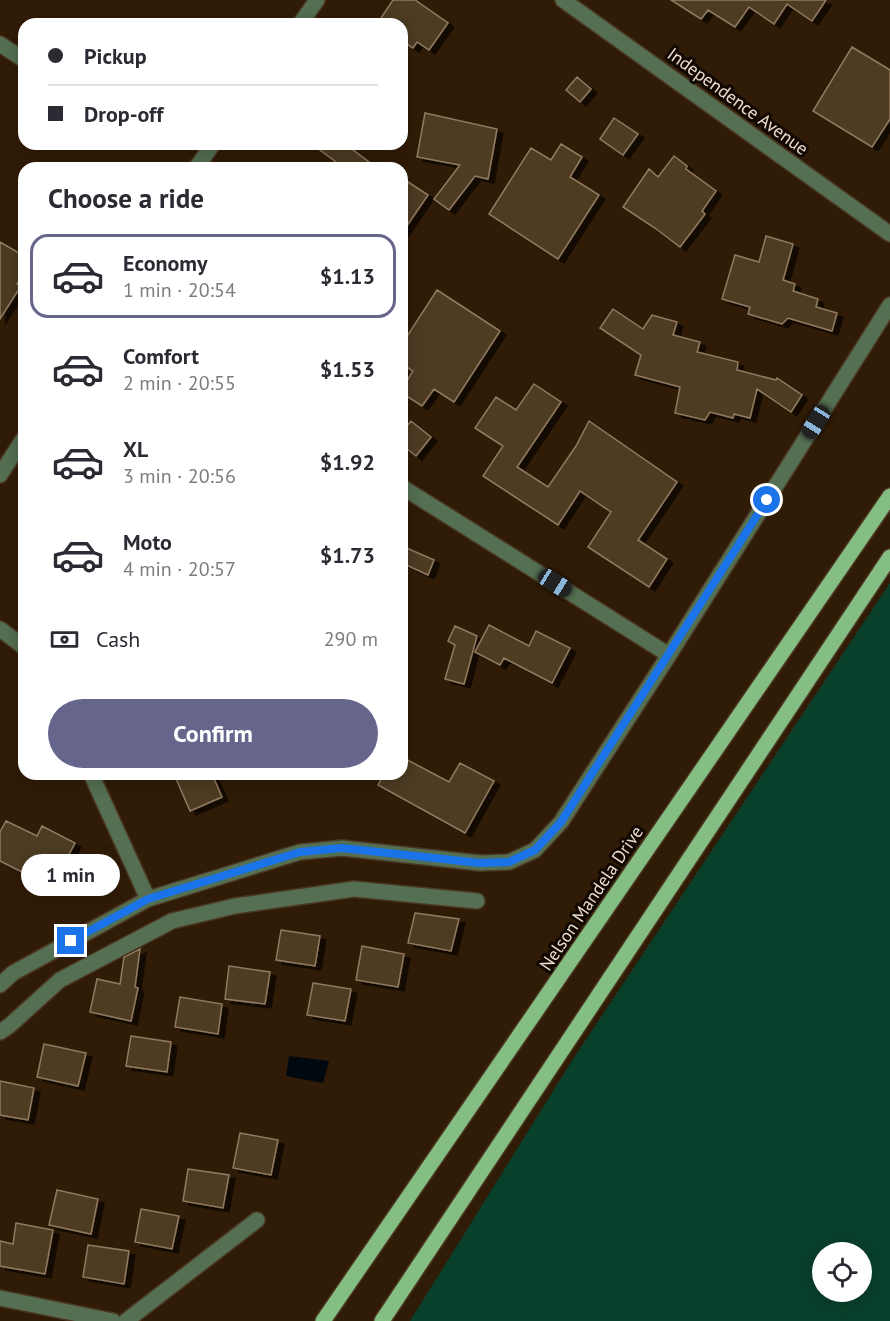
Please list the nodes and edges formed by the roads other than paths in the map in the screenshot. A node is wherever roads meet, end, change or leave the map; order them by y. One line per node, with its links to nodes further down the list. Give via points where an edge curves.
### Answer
1 (317, 0): 3 (street)
2 (563, 0): 6 (street, Independence Avenue)
3 (304, 18)
4 (0, 44): 5 (street)
5 (18, 56)
6 (890, 234)
7 (890, 305): 15 (street)
8 (18, 447): 9 (street)
9 (0, 475)
10 (408, 491): 15 (street)
11 (890, 496): 25 (main road, Nelson Mandela Drive)
12 (890, 556): 26 (main road)
13 (0, 629): 14 (street)
14 (18, 642)
15 (669, 655): 17 (street, via 561,822 535,850 525,855 509,862 480,863 342,848 300,852)
16 (94, 780): 17 (street)
17 (148, 899): 19 (street, via 13,973)
18 (477, 902): 20 (street, via 354,889 235,906 172,921 60,980)
19 (0, 985)
20 (0, 1032)
21 (257, 1220): 24 (street)
22 (0, 1298): 23 (street)
23 (113, 1321)
24 (126, 1321)
25 (323, 1321)
26 (381, 1321)

